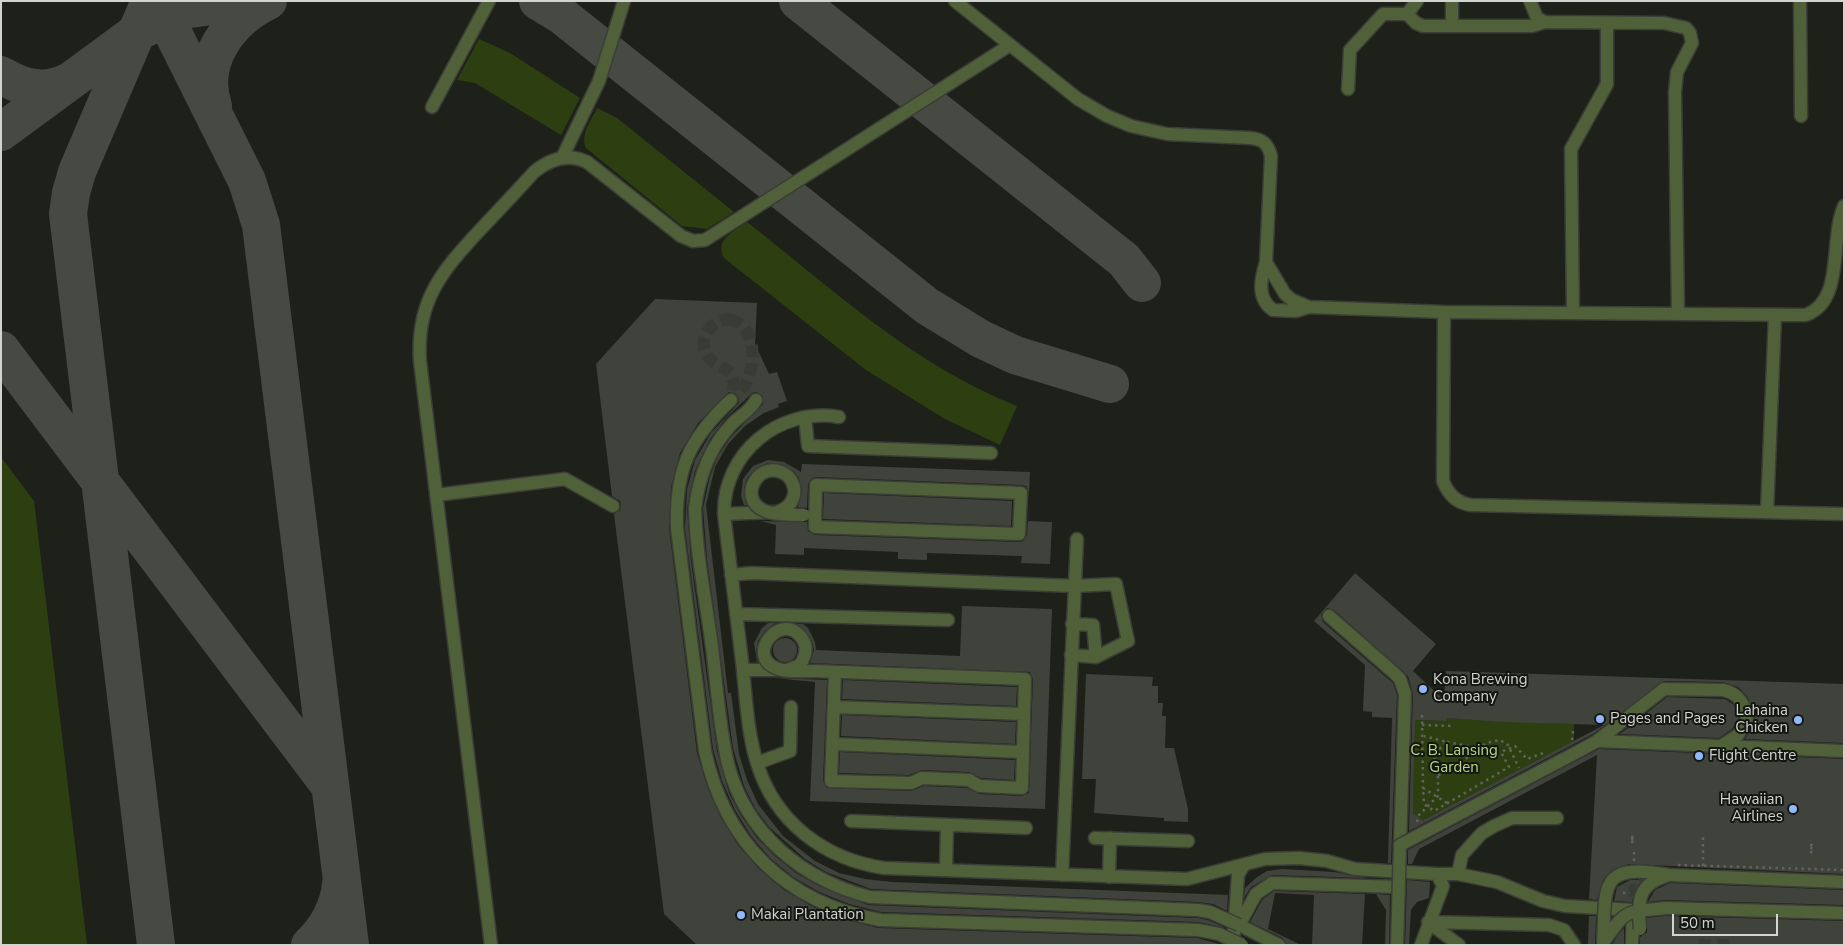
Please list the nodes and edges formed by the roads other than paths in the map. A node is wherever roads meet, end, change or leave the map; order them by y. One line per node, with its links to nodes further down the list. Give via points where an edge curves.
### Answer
1 (488, 1): 14 (street)
2 (624, 1): 16 (street, via 599,81)
3 (955, 1): 12 (street)
4 (1416, 1): 8 (street)
5 (1452, 1): 11 (street)
6 (1530, 1): 9 (street, via 1537,18)
7 (1800, 1): 15 (street)
8 (1407, 14): 11 (street, via 1423,26); 13 (street, via 1383,14 1350,50)
9 (1545, 22): 10 (street); 11 (street, via 1532,26)
10 (1607, 23): 21 (street, via 1607,84 1571,149); 22 (street, via 1679,25 1686,28 1692,38 1675,80)
11 (1452, 26)
12 (1010, 45): 16 (street, via 705,240 693,241 682,236 588,162); 18 (street, via 1078,99 1131,126 1167,134 1263,141 1271,156)
13 (1348, 89)
14 (432, 106)
15 (1801, 116)
16 (562, 158): 29 (street, via 534,172 447,267 436,282 426,306 418,345)
17 (1844, 206): 23 (street, via 1838,224 1836,279 1828,301 1806,315)
18 (1266, 262): 19 (street, via 1285,294); 19 (street, via 1261,292 1267,306 1272,310 1296,311)
19 (1309, 307): 20 (street)
20 (1444, 312): 21 (street); 31 (street, via 1443,481 1448,494 1460,502 1471,505)
21 (1573, 313): 22 (street)
22 (1678, 314): 23 (street)
23 (1775, 315): 31 (street)
24 (731, 400): 84 (street, bridge, via 705,426 687,455 677,491 677,528 710,776 728,816 754,854 776,876 811,897 833,908 873,919 1198,930 1219,934)
25 (756, 400): 78 (street, bridge, via 751,409 726,431 710,454 700,480 696,508 726,756 738,791 760,828 791,860 815,876 842,889 870,896 1198,910)
26 (839, 417): 27 (street, via 824,414)
27 (804, 418): 28 (street, via 808,446); 32 (street, via 770,431 747,448 729,478)
28 (991, 453)
29 (436, 495): 30 (street, via 565,479); 82 (street)
30 (613, 506)
31 (1767, 512): 33 (street)
32 (724, 514): 34 (street, bridge, via 776,512 784,510 792,502 794,488 788,476 772,470 760,474 752,485 755,504 765,512); 36 (street)
33 (1844, 514)
34 (810, 515): 34 (street, via 816,486 1021,493 1019,534 815,527)
35 (1077, 539): 37 (street)
36 (731, 575): 37 (street, via 751,573); 38 (street)
37 (1074, 586): 41 (street); 43 (street, via 1116,584 1128,640)
38 (736, 614): 40 (street); 44 (street)
39 (1329, 616): 62 (street, via 1400,679 1405,694)
40 (948, 620)
41 (1072, 624): 42 (street); 43 (street, via 1093,625)
42 (1071, 655): 43 (street); 69 (street)
43 (1096, 656)
44 (743, 670): 45 (street, bridge, via 787,670 800,665 805,647 798,633 785,629 773,632 766,642 764,648 770,665 784,670 815,671); 54 (street)
45 (835, 672): 47 (street); 48 (street, via 1026,679)
46 (791, 707): 54 (street, via 790,751)
47 (834, 707): 48 (street); 50 (street)
48 (1024, 714): 53 (street)
49 (1597, 742): 51 (street); 51 (street, via 1664,688 1730,691 1741,701 1747,720 1738,735); 62 (street, bridge, via 1575,747)
50 (833, 744): 53 (street); 53 (street, via 832,781 911,784 922,778 969,780 979,786 1022,788)
51 (1721, 746): 52 (street)
52 (1844, 751)
53 (1023, 752)
54 (757, 763): 64 (street, via 765,784 783,813 806,837 821,847 869,866)
55 (1557, 818): 68 (street, via 1512,818 1494,826 1482,833 1462,855)
56 (850, 821): 57 (street)
57 (947, 825): 58 (street); 64 (street)
58 (1026, 828)
59 (1095, 838): 60 (street)
60 (1110, 838): 61 (street); 70 (street)
61 (1188, 841)
62 (1400, 845): 72 (street, bridge)
63 (1244, 865): 67 (street, via 1265,859 1299,858 1355,869); 70 (street, via 1187,878); 83 (street, via 1238,875)
64 (946, 870): 69 (street)
65 (1702, 870): 66 (street)
66 (1666, 871): 71 (street); 75 (street, bridge, via 1644,888); 80 (street, bridge, via 1634,871 1613,877 1607,885)
67 (1437, 874): 68 (street); 77 (street, via 1443,886)
68 (1458, 874): 74 (street, via 1497,882 1543,901)
69 (1062, 875): 70 (street)
70 (1109, 877)
71 (1844, 882)
72 (1399, 887): 78 (street, via 1272,883 1256,894); 86 (street, bridge)
73 (1665, 908): 75 (street, bridge); 76 (street); 79 (street, bridge, via 1642,922)
74 (1608, 909): 75 (street); 80 (street)
75 (1636, 911): 79 (street, bridge); 80 (street, bridge, via 1623,916); 81 (street)
76 (1844, 913)
77 (1428, 922): 87 (street); 88 (street); 89 (street, via 1549,925 1564,930)
78 (1239, 925): 85 (street)
79 (1640, 929): 81 (street)
80 (1604, 944)
81 (1638, 944)
82 (491, 945)
83 (1233, 945)
84 (1242, 945)
85 (1278, 945)
86 (1397, 945)
87 (1420, 945)
88 (1459, 945)
89 (1574, 945)

